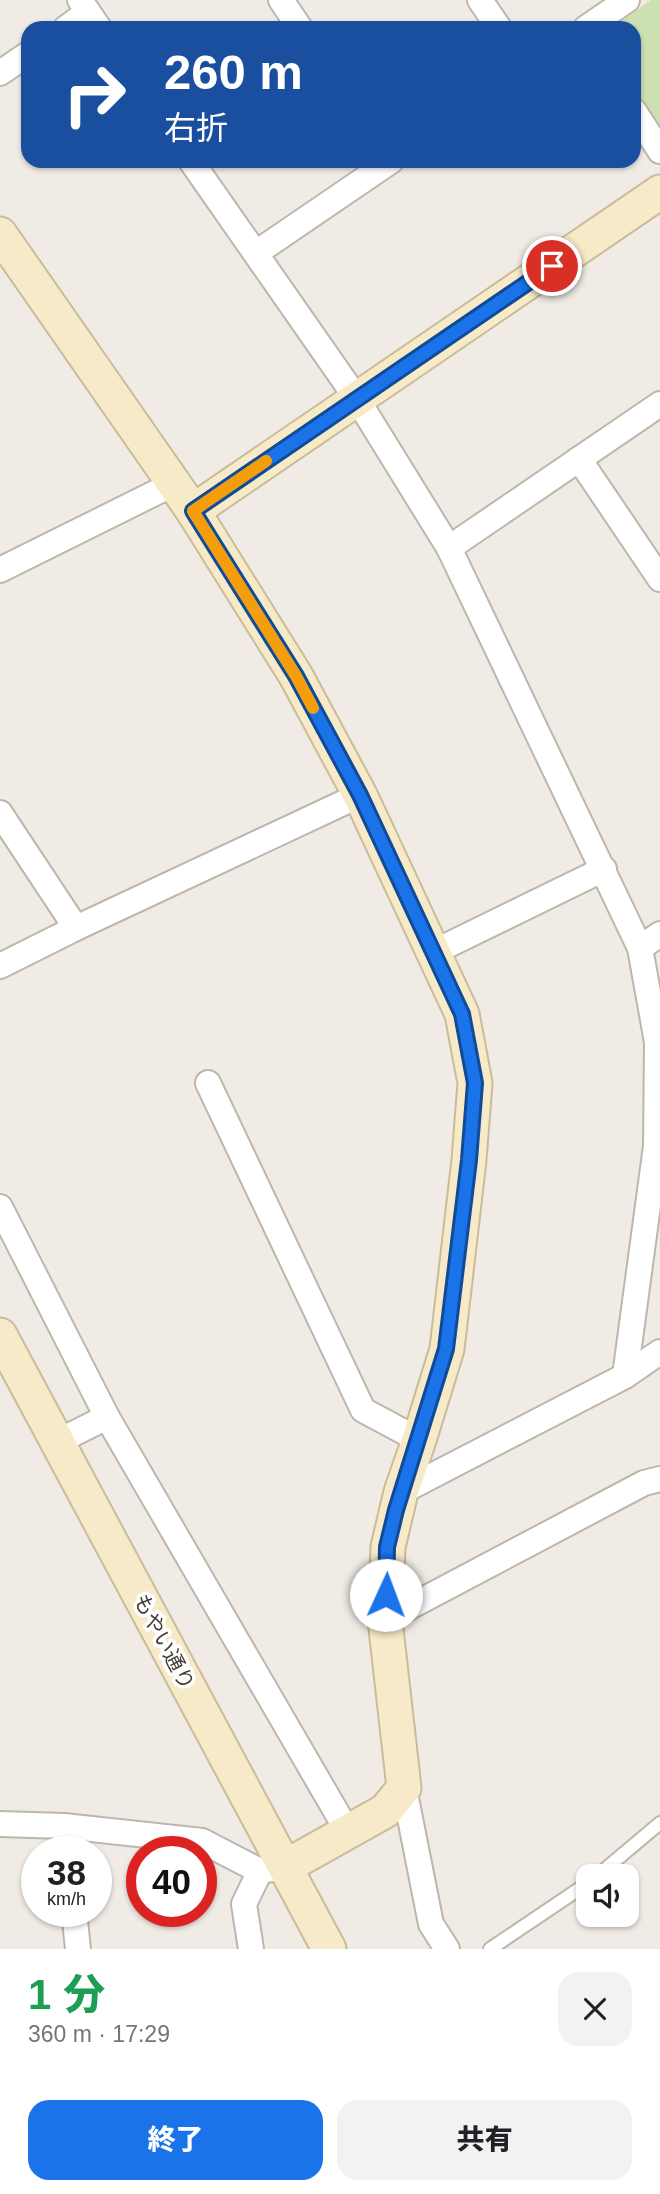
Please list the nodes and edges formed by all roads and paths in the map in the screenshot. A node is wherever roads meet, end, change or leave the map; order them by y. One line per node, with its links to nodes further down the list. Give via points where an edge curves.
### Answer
1 (281, 0): 4 (street)
2 (480, 0): 5 (street)
3 (627, 0): 6 (street)
4 (295, 21)
5 (494, 21)
6 (596, 21)
7 (21, 59): 8 (street)
8 (0, 73)
9 (641, 122): 10 (street)
10 (660, 151)
11 (196, 168): 15 (street)
12 (381, 168): 15 (street)
13 (660, 192): 16 (street)
14 (0, 234): 19 (street)
15 (256, 253): 16 (street)
16 (357, 398): 20 (street); 21 (street)
17 (660, 404): 18 (street)
18 (579, 459): 21 (street); 23 (street)
19 (173, 484): 20 (street); 22 (street)
20 (193, 511): 24 (street, via 296,676)
21 (449, 548): 26 (street)
22 (0, 570)
23 (660, 579)
24 (360, 795): 27 (street); 29 (street)
25 (0, 813): 27 (street)
26 (604, 869): 28 (street); 29 (street)
27 (76, 928): 30 (street)
28 (650, 941): 32 (street)
29 (432, 953): 38 (street, via 462,1014 475,1083 446,1349)
30 (0, 966)
31 (208, 1083): 38 (street, via 363,1410)
32 (658, 1144): 36 (street)
33 (0, 1206): 37 (street)
34 (0, 1335): 39 (street, もやい通り)
35 (660, 1352): 36 (street)
36 (625, 1376): 41 (street)
37 (107, 1417): 39 (street); 47 (street)
38 (419, 1440): 41 (street)
39 (57, 1442): 50 (street, もやい通り)
40 (660, 1479): 42 (street, via 644,1483)
41 (401, 1492): 42 (street, via 387,1547)
42 (385, 1620): 43 (street)
43 (404, 1788): 47 (street, via 384,1811); 56 (street, via 432,1924)
44 (660, 1823): 49 (lane)
45 (0, 1824): 46 (street)
46 (64, 1826): 48 (street); 50 (street, via 202,1841)
47 (348, 1832): 50 (street)
48 (65, 1836)
49 (611, 1864)
50 (273, 1869): 54 (street, via 244,1904); 55 (street, もやい通り)
51 (576, 1892): 57 (lane)
52 (76, 1927): 53 (street)
53 (79, 1949)
54 (251, 1949)
55 (329, 1949)
56 (447, 1949)
57 (490, 1949)

